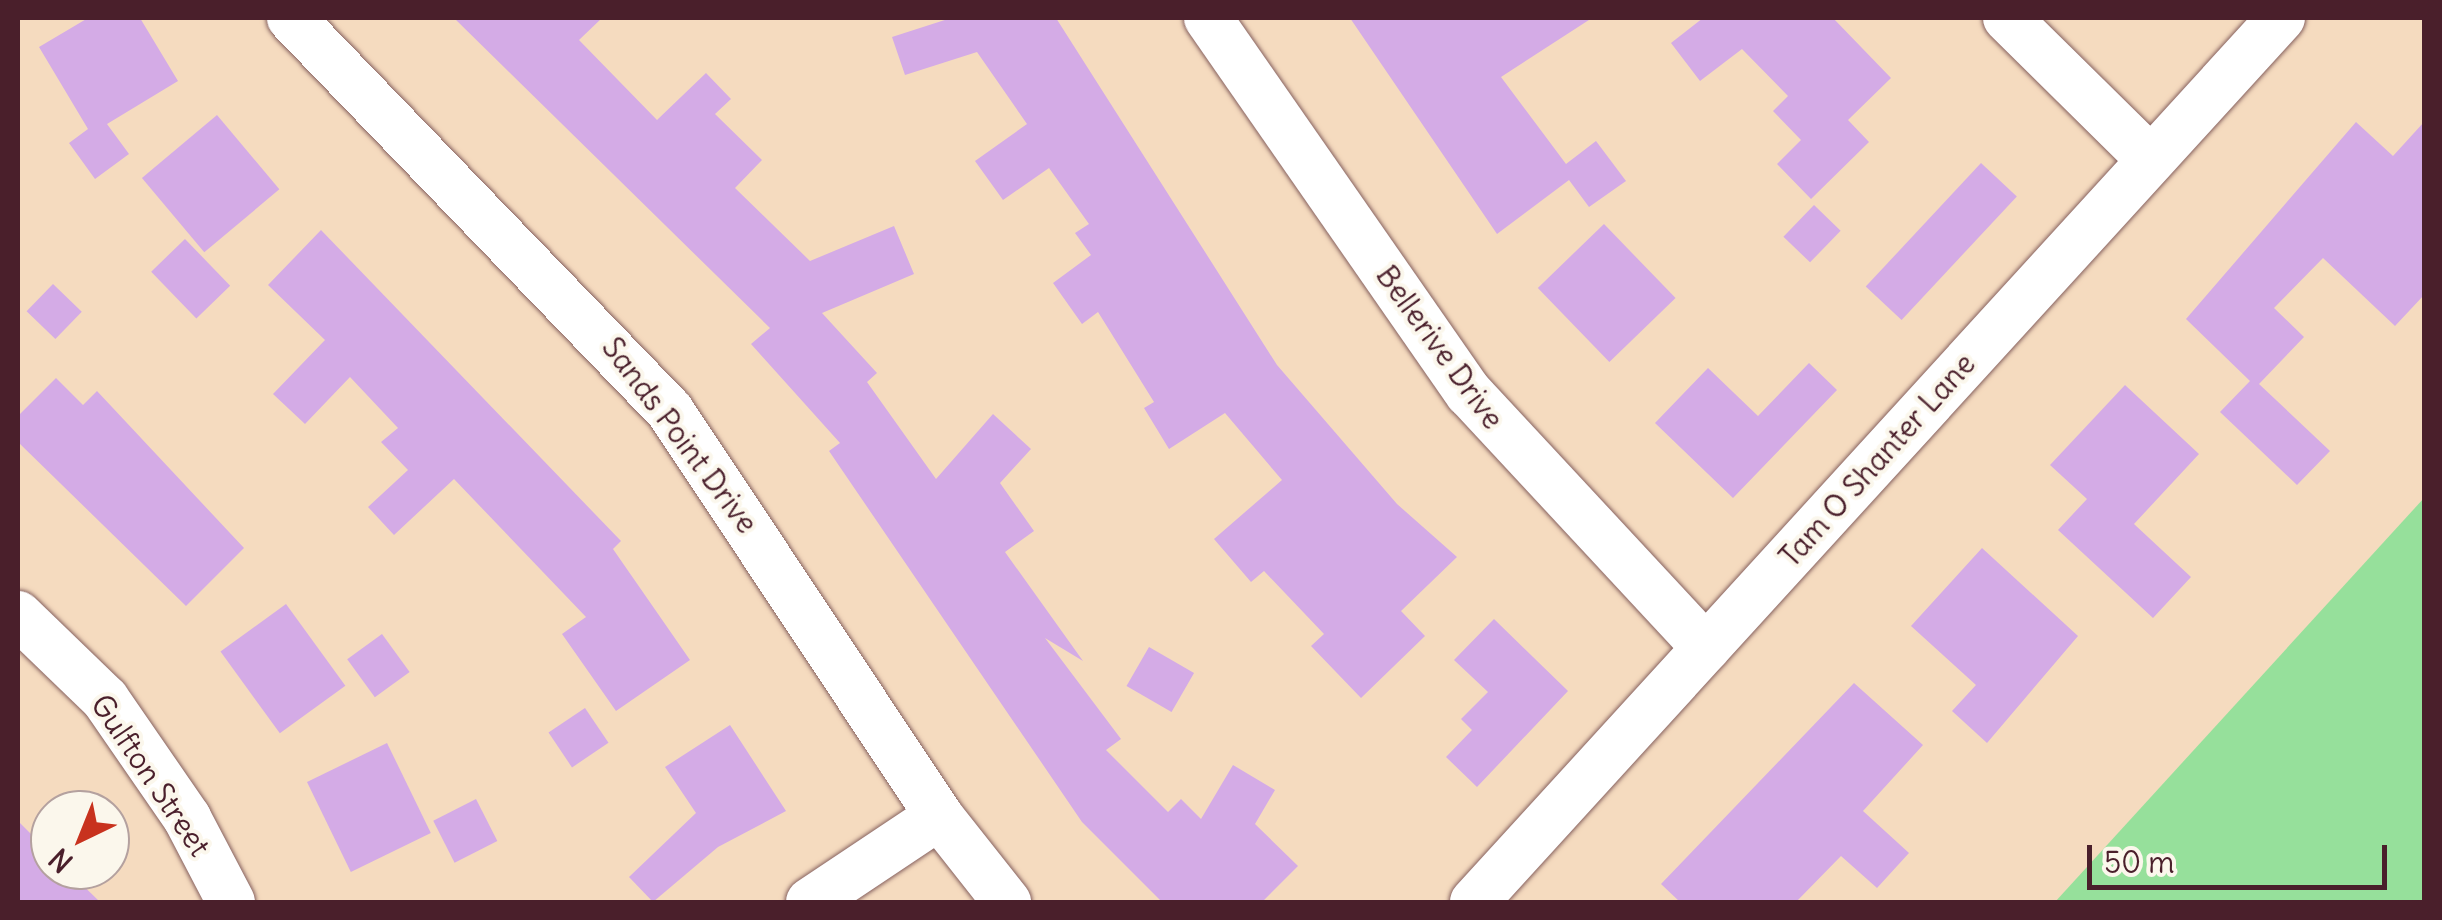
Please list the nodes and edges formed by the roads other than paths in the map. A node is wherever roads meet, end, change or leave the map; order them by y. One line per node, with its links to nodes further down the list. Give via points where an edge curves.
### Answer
1 (291, 18): 8 (street, Sands Point Drive, via 670,411)
2 (1208, 18): 7 (street, Bellerive Drive, via 1469,393)
3 (2007, 18): 5 (street)
4 (2281, 18): 5 (street, Tam O Shanter Lane)
5 (2151, 160): 7 (street, Tam O Shanter Lane)
6 (18, 614): 9 (street, Gulfton Street, via 104,698)
7 (1706, 648): 12 (street, Tam O Shanter Lane)
8 (939, 816): 10 (street); 11 (street, Sands Point Drive)
9 (231, 902)
10 (810, 902)
11 (1007, 902)
12 (1474, 902)

